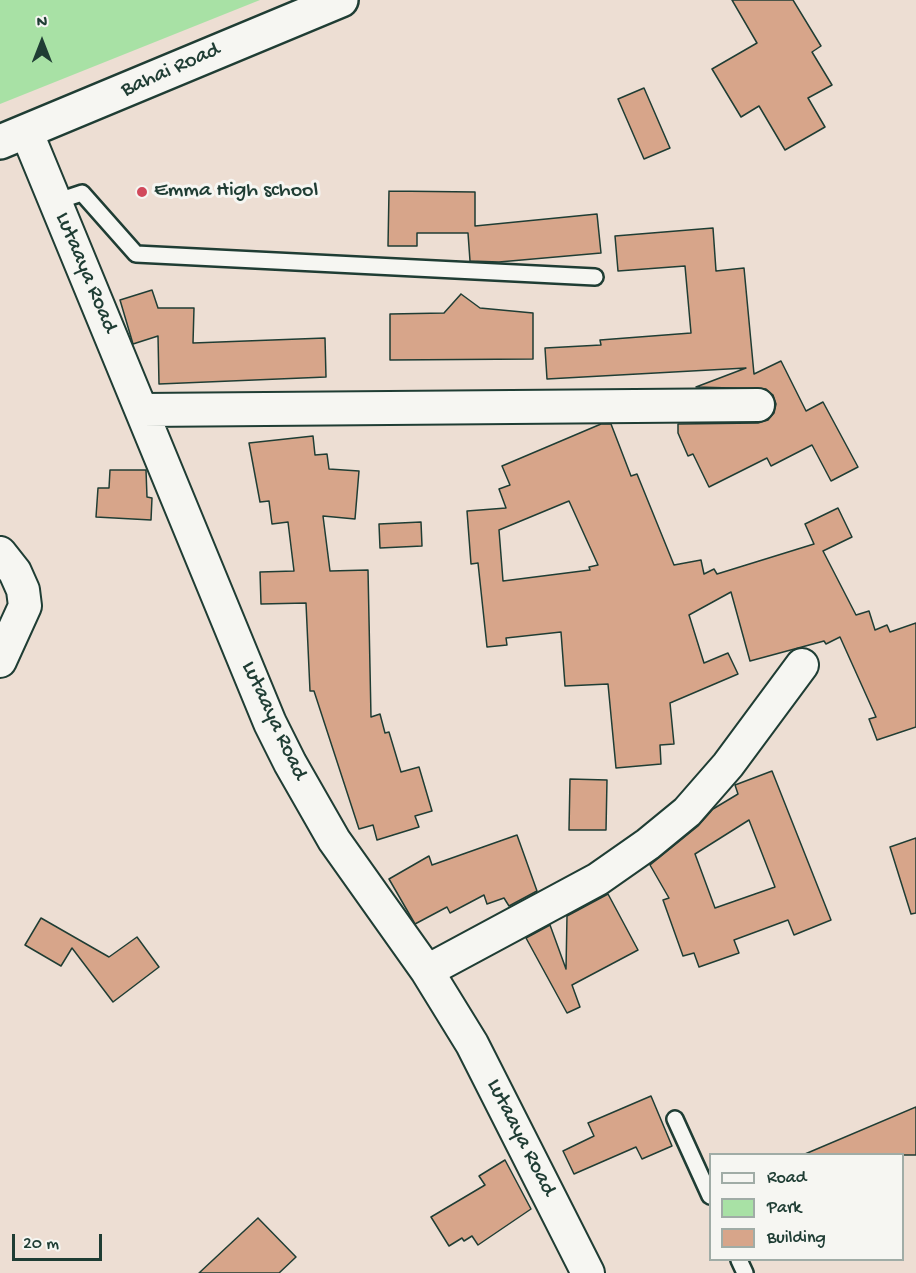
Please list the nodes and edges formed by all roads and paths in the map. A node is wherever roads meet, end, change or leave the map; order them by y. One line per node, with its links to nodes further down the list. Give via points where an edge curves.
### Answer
1 (341, 0): 2 (street, Bahai Road)
2 (13, 137): 3 (street, Lutaaya Road)
3 (55, 202): 4 (lane, via 82,193 136,254); 6 (street, Lutaaya Road)
4 (595, 277)
5 (758, 405): 6 (street)
6 (143, 410): 10 (street, Lutaaya Road, via 290,763 334,840)
7 (0, 553): 8 (street, via 15,572 25,606)
8 (0, 661)
9 (802, 665): 10 (street, via 728,765 687,812 648,844 598,879)
10 (428, 971): 13 (street, Lutaaya Road, via 472,1044)
11 (675, 1119): 12 (lane)
12 (709, 1192)
13 (588, 1273)

